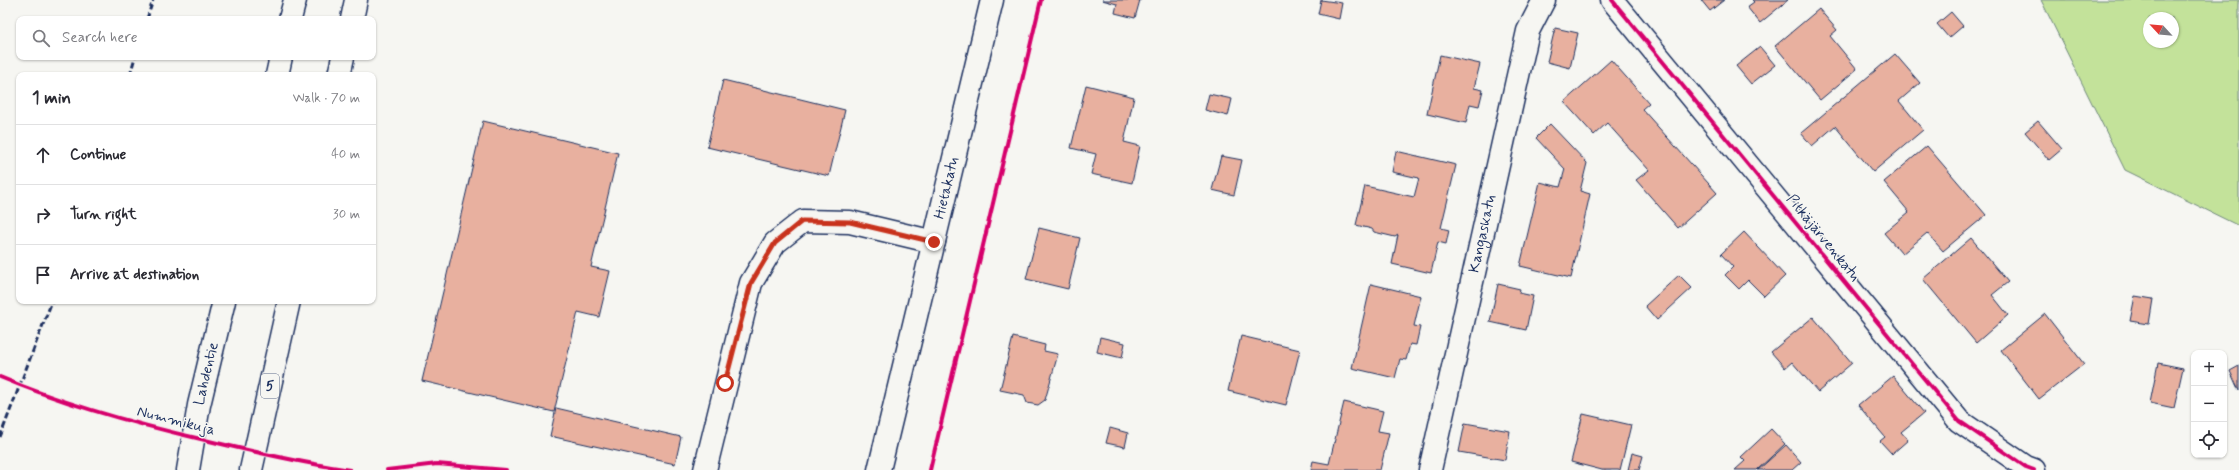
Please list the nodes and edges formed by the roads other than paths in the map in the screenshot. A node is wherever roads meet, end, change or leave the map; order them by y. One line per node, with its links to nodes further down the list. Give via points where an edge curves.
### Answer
1 (295, 0): 6 (main road)
2 (356, 0): 7 (main road)
3 (992, 0): 12 (main road, Hietakatu)
4 (1544, 0): 21 (main road, Kangaskatu, via 1528,31)
5 (1612, 0): 22 (main road, Pitkäjärvenkatu, via 1959,421)
6 (291, 16)
7 (353, 16)
8 (281, 60): 10 (main road)
9 (342, 60): 11 (main road)
10 (278, 72)
11 (340, 72)
12 (934, 242): 19 (main road, via 850,222 802,221 775,243 751,283); 20 (main road, Hietakatu)
13 (223, 304): 15 (main road, Lahdentie)
14 (288, 304): 18 (main road, 5)
15 (199, 405): 16 (main road); 17 (main road, Lahdentie)
16 (176, 470)
17 (188, 470)
18 (252, 470)
19 (705, 470)
20 (879, 470)
21 (1430, 470)
22 (2034, 470)

